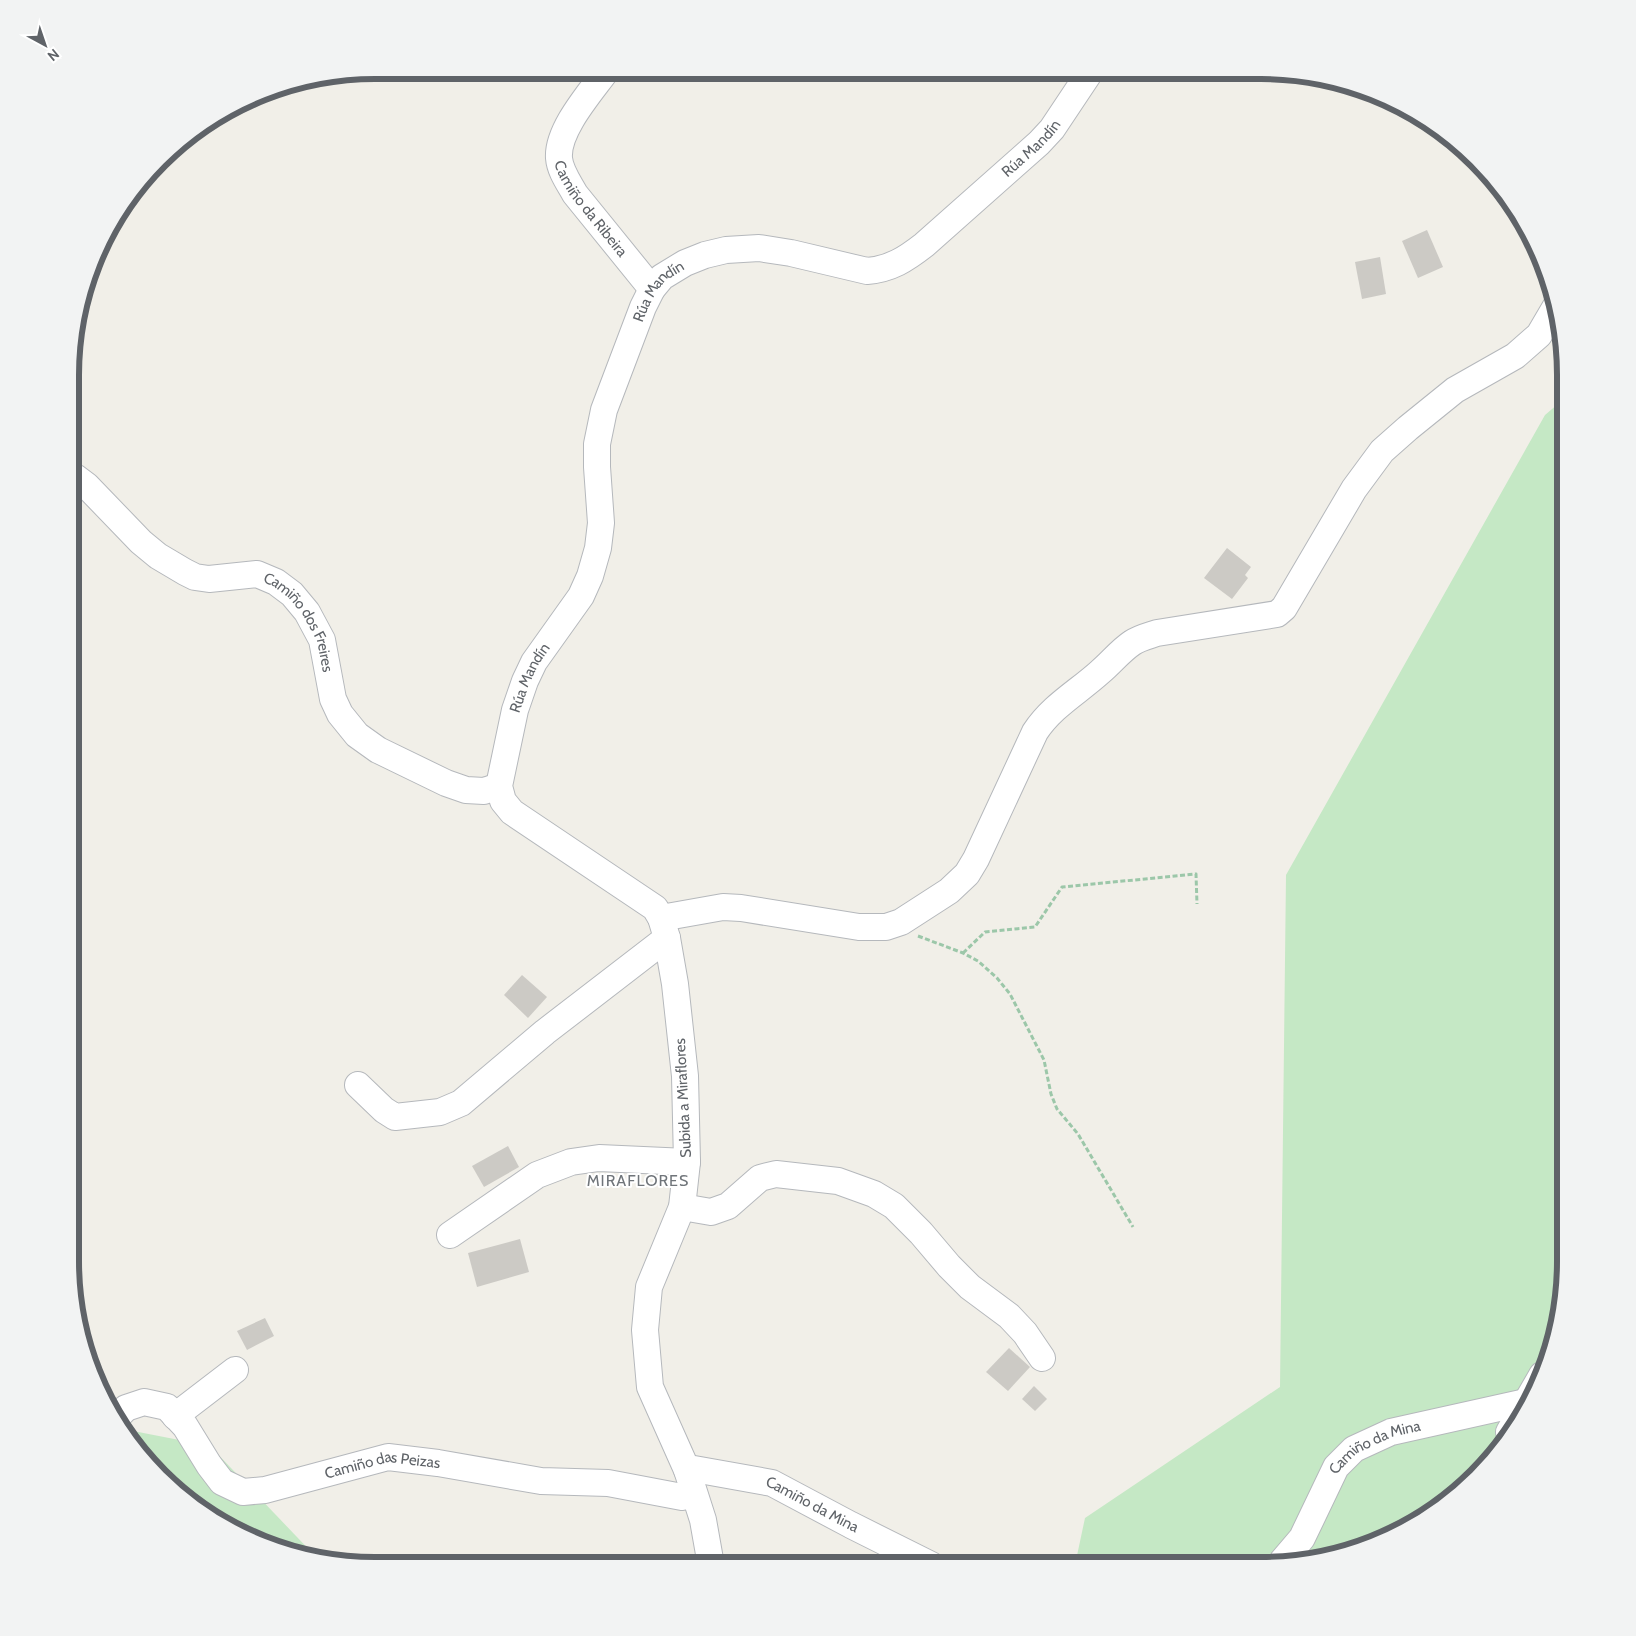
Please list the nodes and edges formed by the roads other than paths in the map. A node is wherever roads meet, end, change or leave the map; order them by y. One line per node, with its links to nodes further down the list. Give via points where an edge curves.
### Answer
1 (601, 79): 3 (street, Camiño da Ribeira, via 560,141 559,159 575,194)
2 (1085, 79): 3 (street, Rúa Mandín, via 1040,143 924,245 893,266 867,271 759,248 726,250 684,264 662,277)
3 (652, 289): 6 (street, Rúa Mandín, via 604,410 597,444 602,523 590,576 581,596 534,662 525,681 515,710)
4 (1551, 314): 7 (street, via 1539,335 1515,356 1455,390 1382,451 1354,489 1284,608 1277,614 1143,637 1053,709 1035,732 976,859 967,874 949,891 900,922 886,927 859,927 724,907)
5 (79, 480): 6 (street, Camiño dos Freires, via 141,542 185,572 209,579 258,574 292,594 307,612 322,640 333,699 357,736 378,750 446,783 466,790 484,791)
6 (499, 786): 7 (street, via 503,801 512,812 655,908)
7 (664, 928): 8 (street, via 461,1103 440,1112 395,1117); 9 (street, Subida a Miraflores, via 675,984 685,1076)
8 (358, 1085)
9 (687, 1162): 10 (street, Subida a Miraflores); 11 (street, via 599,1158 571,1162 537,1175)
10 (682, 1208): 12 (street, via 711,1212 728,1206 760,1178 776,1174 838,1181 874,1194 894,1206 970,1287 1009,1316); 17 (street, Subida a Miraflores, via 649,1287 645,1330 650,1387)
11 (450, 1235)
12 (1042, 1358)
13 (235, 1370): 16 (street)
14 (1521, 1403): 19 (street, Camiño da Mina, via 1391,1432 1354,1449 1336,1467 1302,1538)
15 (121, 1413): 16 (street, Camiño das Peizas, via 144,1402 167,1407)
16 (175, 1416): 18 (street, Camiño das Peizas, via 222,1482 243,1492 265,1490 388,1458 541,1481 608,1482 682,1497)
17 (687, 1470): 18 (street, Subida a Miraflores); 21 (street, Camiño da Mina, via 772,1483)
18 (694, 1495): 20 (street, Subida a Miraflores)
19 (1286, 1556)
20 (709, 1557)
21 (915, 1557)

